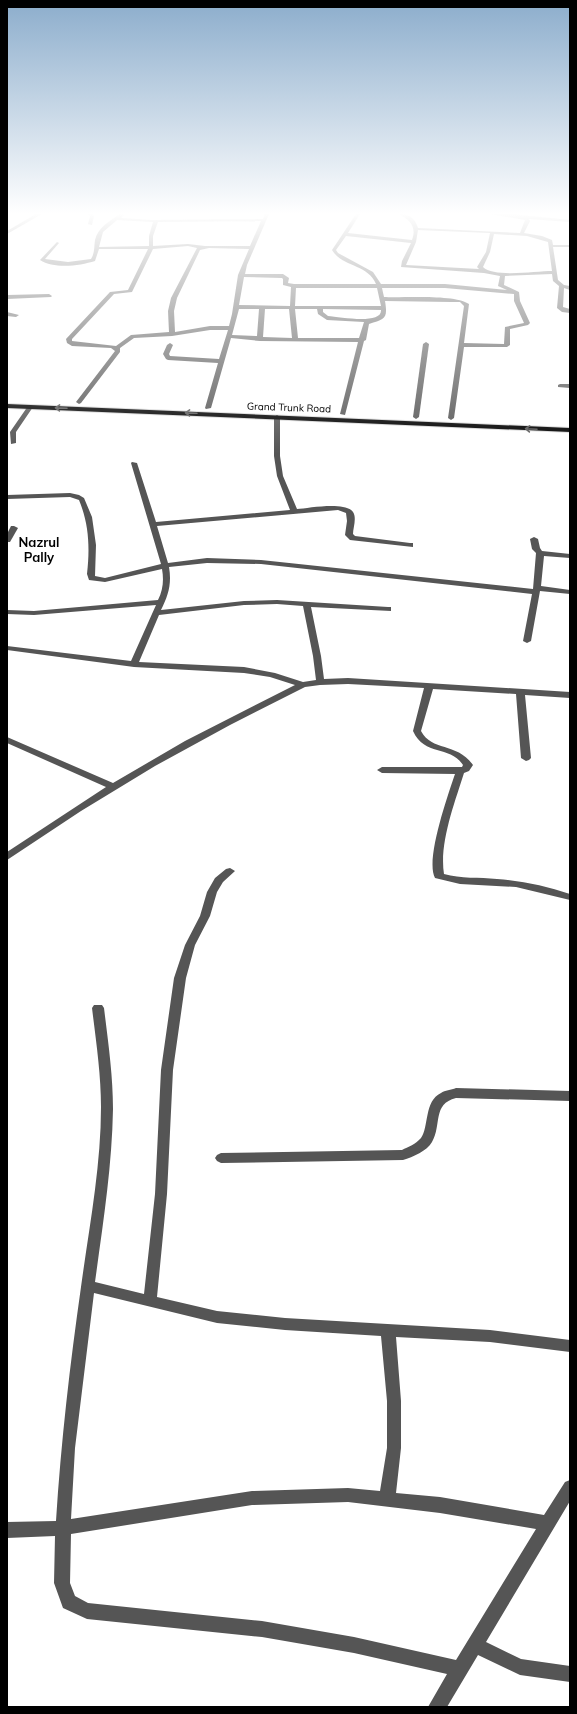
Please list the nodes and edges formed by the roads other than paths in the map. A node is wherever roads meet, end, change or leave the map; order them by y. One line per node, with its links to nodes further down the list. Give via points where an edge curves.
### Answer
1 (111, 294): 29 (street, via 69,342)
2 (176, 294): 21 (street, via 171,311)
3 (239, 294): 11 (street)
4 (293, 294): 13 (street)
5 (380, 294): 10 (street)
6 (517, 294): 28 (street, via 517,301 527,323 507,328 507,345)
7 (561, 294): 16 (street, via 560,308)
8 (48, 296): 9 (street)
9 (7, 297)
10 (381, 299): 15 (street); 28 (street, via 439,299 465,303 468,308)
11 (236, 308): 12 (street); 20 (street)
12 (262, 308): 13 (street); 23 (street)
13 (292, 308): 14 (street); 24 (street)
14 (320, 308): 15 (street); 19 (street, via 320,313 327,318)
15 (384, 308): 19 (street, via 381,318)
16 (570, 311)
17 (7, 314): 18 (street)
18 (16, 315)
19 (370, 321): 25 (street, via 366,323)
20 (230, 328): 21 (street, via 210,328); 22 (street)
21 (172, 334): 29 (street, via 134,336)
22 (228, 336): 23 (street); 30 (street)
23 (260, 339): 24 (street)
24 (295, 339): 25 (street)
25 (363, 340): 38 (street)
26 (426, 344): 40 (street)
27 (170, 345): 30 (street, via 166,354 168,358)
28 (462, 345): 41 (street)
29 (117, 348): 34 (street, via 118,351 108,366)
30 (220, 361): 37 (street)
31 (560, 386): 32 (street)
32 (570, 386)
33 (7, 399): 34 (main road, Grand Trunk Road)
34 (79, 402): 37 (main road, Grand Trunk Road)
35 (7, 406): 36 (main road, Grand Trunk Road)
36 (30, 407): 39 (main road, Grand Trunk Road, one-way to 36); 44 (street, via 13,432)
37 (208, 408): 38 (main road, Grand Trunk Road)
38 (343, 414): 40 (main road, Grand Trunk Road)
39 (277, 417): 43 (main road, Grand Trunk Road, one-way to 39); 47 (street, via 280,476)
40 (416, 417): 41 (main road, Grand Trunk Road)
41 (451, 418): 42 (main road, Grand Trunk Road)
42 (570, 424)
43 (570, 430)
44 (13, 443)
45 (134, 463): 48 (street)
46 (7, 497): 55 (street, via 77,496 82,499 91,525 92,578 105,580)
47 (294, 512): 48 (street); 52 (street, via 345,510 351,517 348,532 353,538)
48 (153, 524): 55 (street)
49 (14, 528): 51 (street)
50 (534, 539): 53 (street, via 536,549)
51 (7, 540)
52 (410, 545)
53 (540, 553): 54 (street); 56 (street)
54 (570, 556)
55 (166, 565): 56 (street, via 198,561 261,562); 58 (street, via 166,593)
56 (537, 590): 57 (street); 63 (street)
57 (570, 592)
58 (162, 602): 61 (street); 62 (street)
59 (307, 604): 60 (street); 62 (street, via 244,602); 66 (street)
60 (388, 609)
61 (7, 612)
62 (157, 613): 65 (street)
63 (527, 641)
64 (7, 648): 65 (street)
65 (134, 664): 67 (street, via 244,670 272,675)
66 (320, 682): 67 (street); 68 (street)
67 (303, 685): 75 (street, via 172,751)
68 (429, 686): 69 (street); 74 (street, via 417,731 418,736 424,742 466,760 466,769)
69 (520, 692): 70 (street); 72 (street)
70 (570, 695)
71 (7, 740): 75 (street)
72 (526, 758)
73 (382, 770): 74 (street)
74 (460, 771): 78 (street, via 437,862 439,876 448,880 498,882)
75 (114, 788): 76 (street, via 40,833)
76 (7, 857)
77 (230, 871): 83 (street, via 219,880 212,892 205,916 190,945 180,978 167,1070 161,1194)
78 (570, 897)
79 (98, 1008): 82 (street, via 107,1107 99,1207)
80 (570, 1096): 81 (street, via 456,1093 444,1096 437,1104 427,1140 415,1150 403,1155)
81 (221, 1158)
82 (87, 1286): 83 (street); 89 (street, via 68,1448)
83 (150, 1302): 84 (street, via 216,1317)
84 (388, 1330): 85 (street, via 490,1336); 87 (street, via 394,1448)
85 (570, 1346)
86 (570, 1487): 88 (street)
87 (388, 1499): 88 (street); 89 (street, via 348,1495 252,1498)
88 (548, 1523): 91 (street)
89 (63, 1528): 90 (street); 92 (street, via 62,1582 69,1602 87,1611 262,1629 354,1645)
90 (7, 1530)
91 (474, 1645): 92 (street); 93 (street, via 520,1667)
92 (460, 1669): 94 (street)
93 (570, 1674)
94 (437, 1707)

